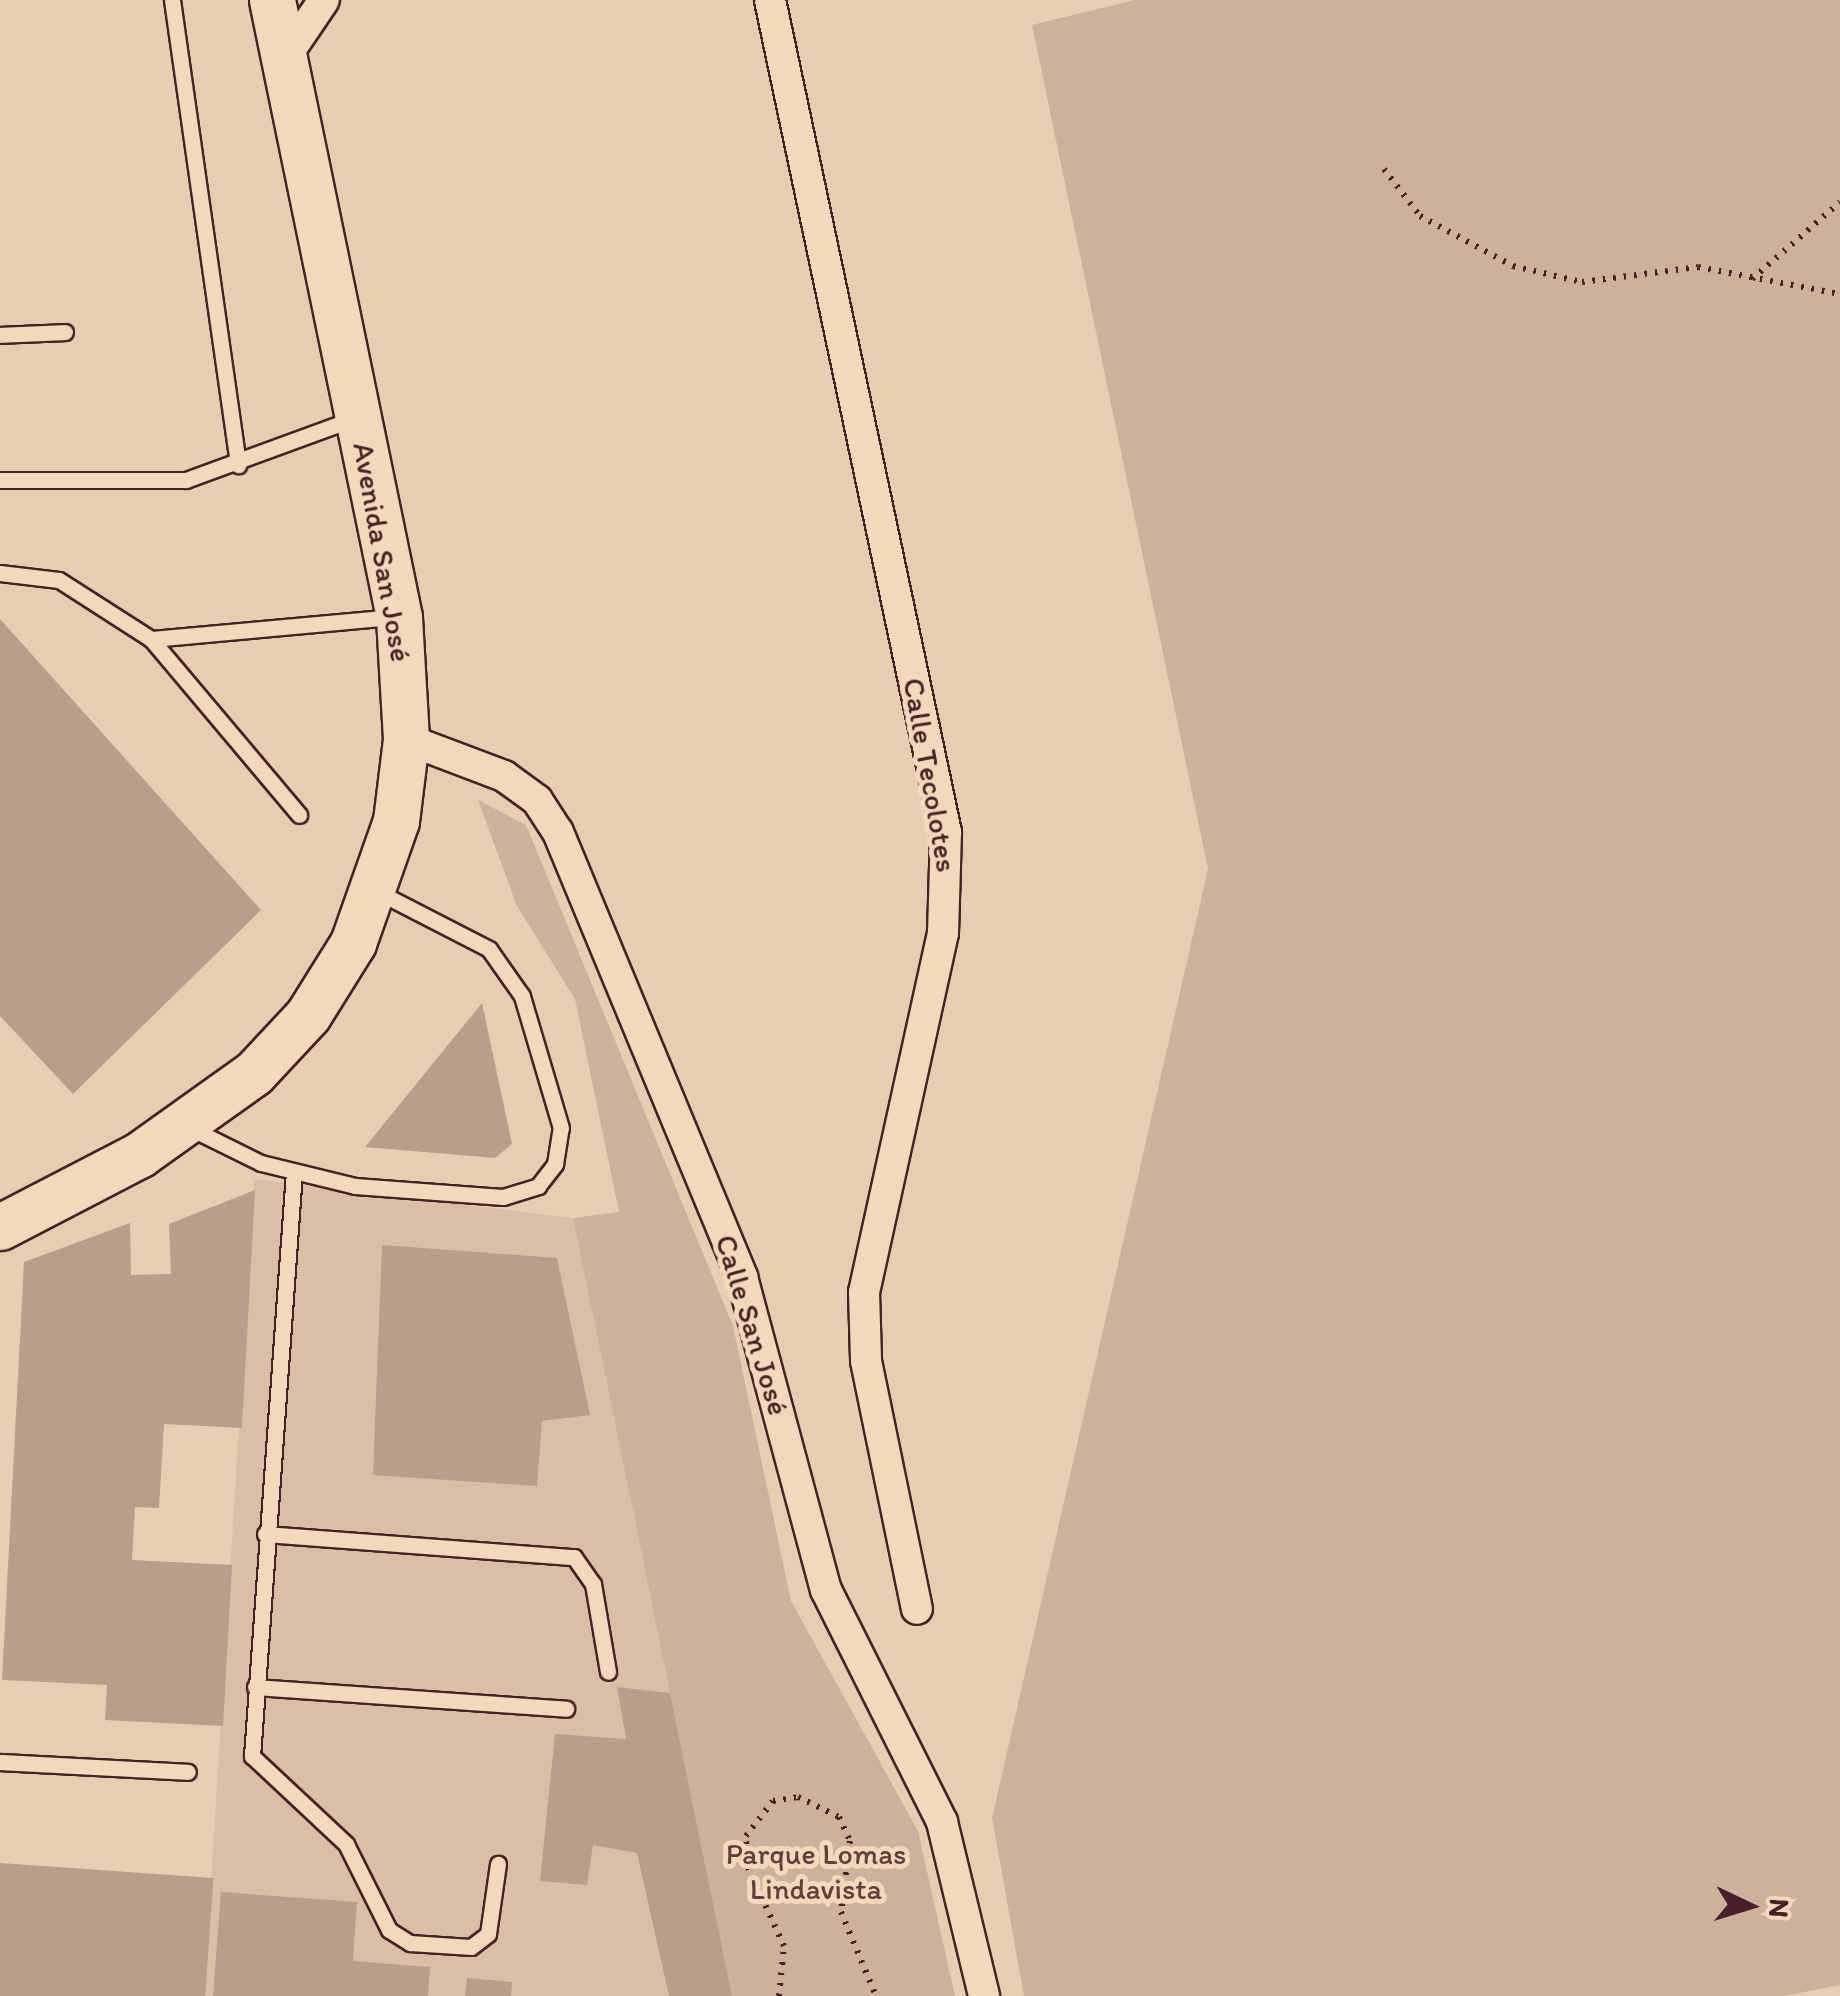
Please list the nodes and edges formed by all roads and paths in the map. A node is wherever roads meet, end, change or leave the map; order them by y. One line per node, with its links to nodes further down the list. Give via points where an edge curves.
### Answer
1 (172, 0): 13 (lane)
2 (272, 0): 5 (main road, Avenida San José)
3 (324, 0): 5 (street)
4 (770, 0): 25 (street, Calle Tecolotes, via 946,832 943,933 864,1292 866,1361)
5 (284, 59): 12 (main road, Avenida San José)
6 (1384, 169): 8 (path, via 1420,216 1513,266 1582,282 1698,266)
7 (1840, 202): 8 (path)
8 (1752, 280): 9 (path)
9 (1840, 294)
10 (64, 332): 11 (lane)
11 (0, 334)
12 (359, 416): 13 (lane); 16 (main road, Avenida San José)
13 (238, 465): 14 (lane, via 186,480)
14 (0, 480)
15 (0, 573): 17 (lane, via 60,580)
16 (399, 617): 17 (lane); 18 (main road, Avenida San José)
17 (151, 639): 19 (lane)
18 (406, 739): 20 (main road, Avenida San José); 34 (street, Calle San José, via 504,776 537,800 558,832 742,1277 826,1590 942,1822)
19 (299, 815)
20 (375, 890): 21 (main road, Avenida San José, via 308,1014 254,1072); 22 (lane, via 489,949 522,996 561,1128 555,1164 538,1186 503,1197 355,1186)
21 (185, 1126): 22 (lane); 23 (main road, Avenida San José)
22 (294, 1172): 24 (lane)
23 (0, 1227)
24 (264, 1534): 26 (lane, via 574,1556 593,1584); 27 (lane)
25 (917, 1609)
26 (608, 1672)
27 (255, 1687): 28 (lane); 31 (lane, via 257,1767 346,1844 389,1930 410,1943 471,1947 495,1914)
28 (566, 1709)
29 (0, 1762): 30 (lane)
30 (188, 1772)
31 (498, 1864)
32 (779, 1996): 33 (path, via 784,1946 747,1866 746,1836 773,1801 798,1797 839,1817 850,1840 841,1912)
33 (876, 1996)
34 (984, 1996)

